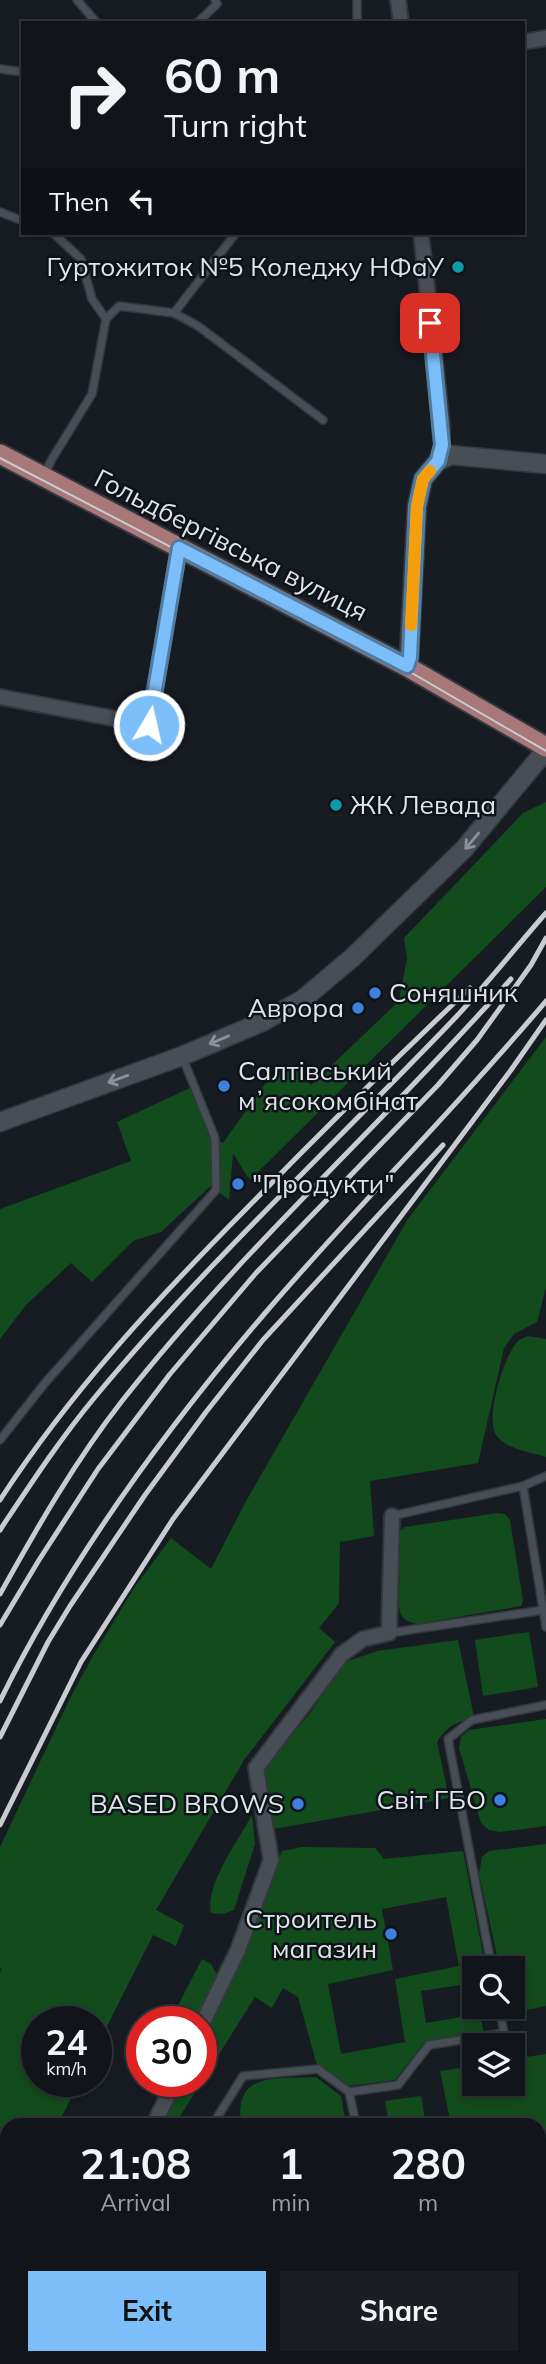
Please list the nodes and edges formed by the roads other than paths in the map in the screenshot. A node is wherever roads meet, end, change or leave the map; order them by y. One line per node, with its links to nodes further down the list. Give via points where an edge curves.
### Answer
1 (77, 0): 5 (lane)
2 (215, 0): 6 (lane, via 217,4)
3 (357, 0): 7 (lane)
4 (398, 0): 8 (street)
5 (95, 21)
6 (199, 21)
7 (357, 21)
8 (401, 21)
9 (546, 38): 10 (street)
10 (525, 42)
11 (0, 69): 12 (lane)
12 (21, 72)
13 (0, 212): 14 (lane)
14 (21, 220)
15 (55, 235): 19 (lane, via 81,259 92,299)
16 (234, 235): 18 (lane)
17 (421, 235): 22 (street, via 442,425)
18 (174, 313): 19 (lane, via 119,306); 20 (lane)
19 (106, 319): 24 (lane, via 92,394)
20 (323, 420)
21 (0, 454): 24 (main road, Гольдбергівська вулиця)
22 (438, 461): 23 (street, via 451,455); 26 (street, via 423,479 417,506)
23 (546, 464)
24 (43, 477): 25 (main road, Гольдбергівська вулиця)
25 (179, 548): 26 (main road, Гольдбергівська вулиця); 27 (street, via 149,725)
26 (407, 666): 28 (main road, Гольдбергівська вулиця)
27 (0, 697)
28 (546, 749): 29 (street, one-way to 29, via 464,849 322,985 284,1011)
29 (182, 1056): 30 (street, one-way to 30); 31 (lane, via 215,1138 216,1190 53,1373)
30 (0, 1122)
31 (0, 1440)
32 (546, 1476): 33 (lane)
33 (523, 1486): 34 (lane); 35 (lane)
34 (392, 1516): 37 (street)
35 (544, 1611): 36 (lane); 37 (lane)
36 (546, 1627)
37 (388, 1633): 40 (street, via 363,1639 342,1654 256,1768 271,1860 238,1950)
38 (546, 1705): 39 (lane, via 472,1720 448,1739)
39 (490, 1956)
40 (211, 2006)
41 (501, 2019): 42 (lane, via 504,2033 429,2045 398,2085)
42 (349, 2092): 45 (lane, via 318,2069 243,2076); 46 (lane)
43 (167, 2097): 44 (street)
44 (157, 2118)
45 (217, 2118)
46 (355, 2118)

